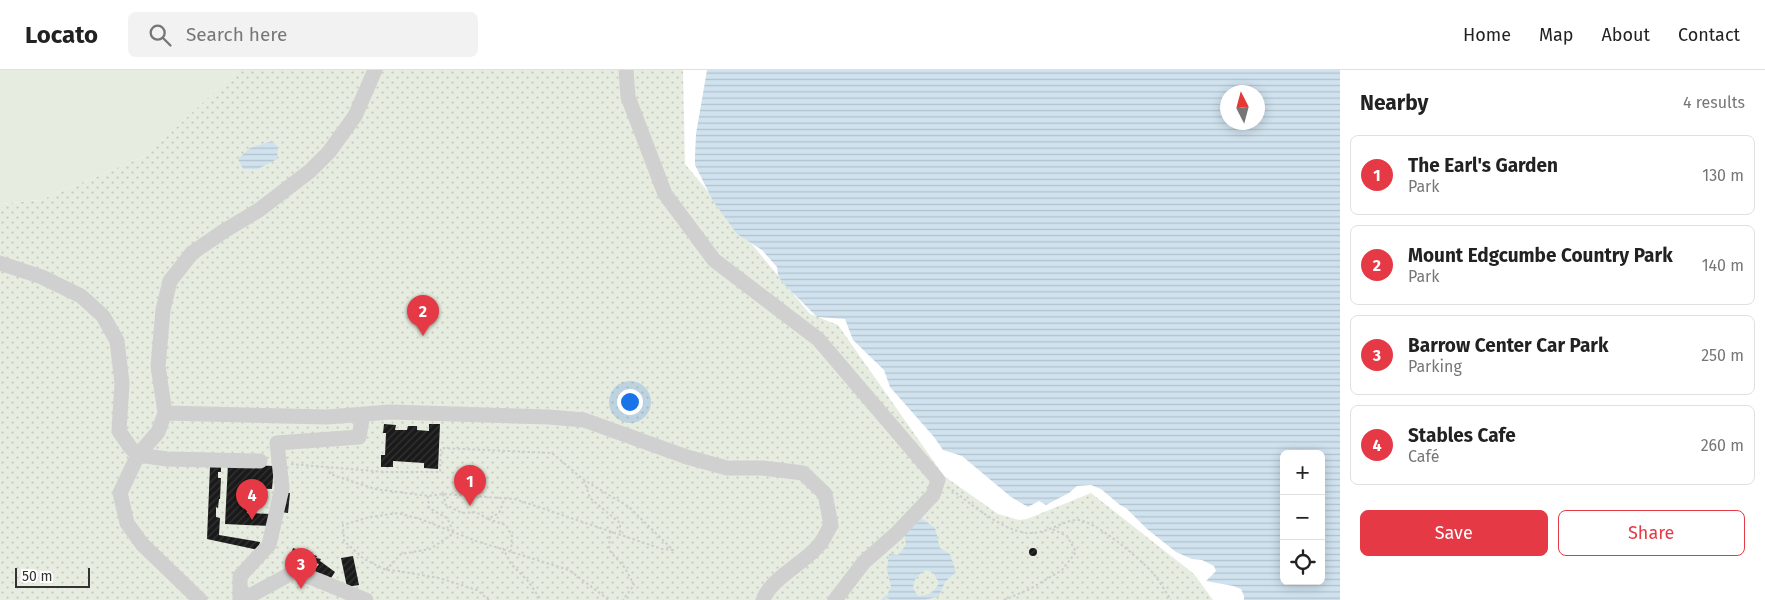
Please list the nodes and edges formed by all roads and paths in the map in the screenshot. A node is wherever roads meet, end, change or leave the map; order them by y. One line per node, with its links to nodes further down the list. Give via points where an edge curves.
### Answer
1 (375, 70): 4 (lane, via 355,116 329,152 310,171 259,210 192,253 170,281 163,310 158,366)
2 (626, 70): 11 (lane, via 628,96 665,194 714,260 818,339)
3 (0, 262): 6 (lane, via 82,296 104,316 117,341 122,383 119,431)
4 (166, 413): 5 (lane); 6 (lane, via 158,432)
5 (363, 414): 8 (lane, via 359,437 277,442); 30 (lane, via 447,413 584,420 727,468 803,473 825,494 831,525 819,546 786,573 765,594)
6 (138, 454): 7 (lane, via 167,459); 23 (lane, via 120,493 127,523 142,544)
7 (260, 461)
8 (279, 463): 9 (path); 24 (lane, via 282,488 268,546 240,576)
9 (328, 467): 10 (path, via 440,472 441,448 552,453); 13 (path, via 330,474 375,489)
10 (584, 480): 19 (path, via 590,498 620,523); 19 (path, via 629,507 673,550)
11 (938, 480): 16 (path, via 1004,527 1030,534); 31 (lane, via 933,495 864,562)
12 (443, 494): 13 (path); 14 (path); 15 (path, via 446,505 462,513 476,512)
13 (428, 496): 18 (path, via 429,508 447,518)
14 (504, 498): 15 (path, via 499,513); 17 (path)
15 (488, 518): 21 (path, via 506,524 512,536)
16 (1052, 529): 32 (path, via 1067,536 1076,552 1062,570); 33 (path, via 1078,520 1091,524 1152,572)
17 (610, 531): 19 (path); 29 (path, via 609,550 625,568 634,585)
18 (454, 533): 20 (path); 22 (path, via 430,548 401,554); 22 (path, via 398,512 343,525 344,541 364,560)
19 (620, 534)
20 (503, 548): 21 (path); 27 (path, via 511,564)
21 (511, 551): 28 (path, via 569,570)
22 (386, 570): 26 (path, via 439,578 477,590)
23 (200, 600)
24 (241, 600): 25 (lane, via 294,572)
25 (366, 600)
26 (490, 600)
27 (541, 600)
28 (609, 600)
29 (623, 600)
30 (764, 600)
31 (835, 600)
32 (1004, 600)
33 (1171, 600)

